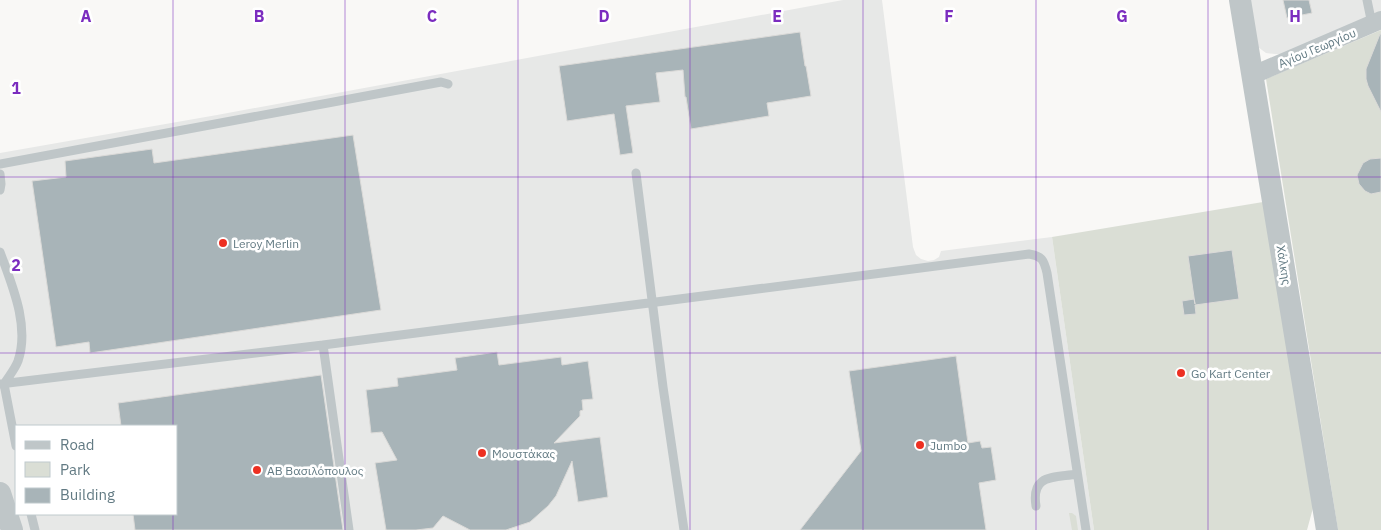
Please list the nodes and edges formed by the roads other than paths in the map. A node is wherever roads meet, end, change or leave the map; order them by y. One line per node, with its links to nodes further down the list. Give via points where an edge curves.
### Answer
1 (1240, 0): 4 (street, Χάλκης)
2 (1367, 0): 3 (lane)
3 (1376, 22): 4 (street, Αγίου Γεωργίου)
4 (1253, 75): 19 (street, Χάλκης)
5 (448, 84): 6 (lane, via 441,82)
6 (0, 164)
7 (0, 174): 9 (lane)
8 (636, 174): 11 (lane)
9 (0, 190)
10 (0, 252): 13 (lane, via 15,292 21,329 17,363)
11 (652, 302): 12 (lane); 15 (lane, via 1037,255 1042,258 1047,273); 23 (lane)
12 (323, 345): 13 (lane); 22 (lane)
13 (2, 384): 14 (lane)
14 (15, 442)
15 (1077, 474): 17 (lane, via 1039,483 1035,492); 24 (lane)
16 (0, 493): 20 (street)
17 (1036, 506)
18 (31, 515): 21 (lane)
19 (1322, 524)
20 (12, 530)
21 (35, 530)
22 (349, 530)
23 (684, 530)
24 (1086, 530)

